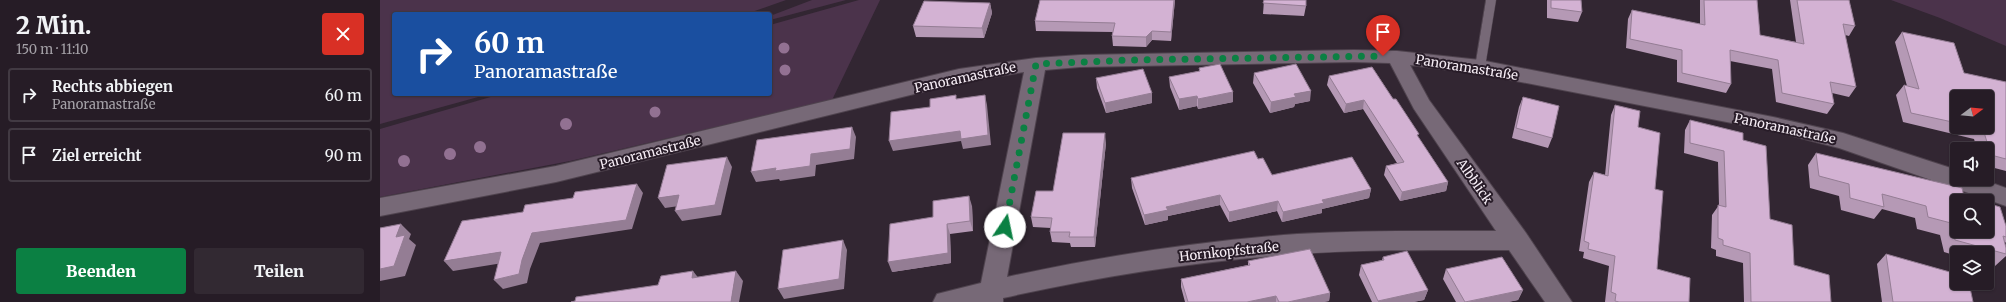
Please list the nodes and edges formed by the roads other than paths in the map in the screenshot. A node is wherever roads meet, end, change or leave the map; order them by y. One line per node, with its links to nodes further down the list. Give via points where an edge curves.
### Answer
1 (1491, 0): 4 (lane)
2 (1397, 57): 3 (street, Panoramastraße, via 1130,60); 4 (street, Panoramastraße); 9 (street, Albblick, via 1421,104)
3 (1036, 64): 8 (street, Panoramastraße, via 959,76 556,174); 10 (street)
4 (1480, 66): 5 (street, Panoramastraße, via 1773,124 1843,141)
5 (1950, 177)
6 (1976, 186): 7 (street, Panoramastraße)
7 (2006, 197)
8 (380, 207)
9 (1517, 240): 10 (street, Hornkopfstraße, via 1298,244 1229,250 1069,274); 12 (street, Albblick)
10 (991, 296): 11 (street, Hornkopfstraße)
11 (946, 302)
12 (1559, 302)

